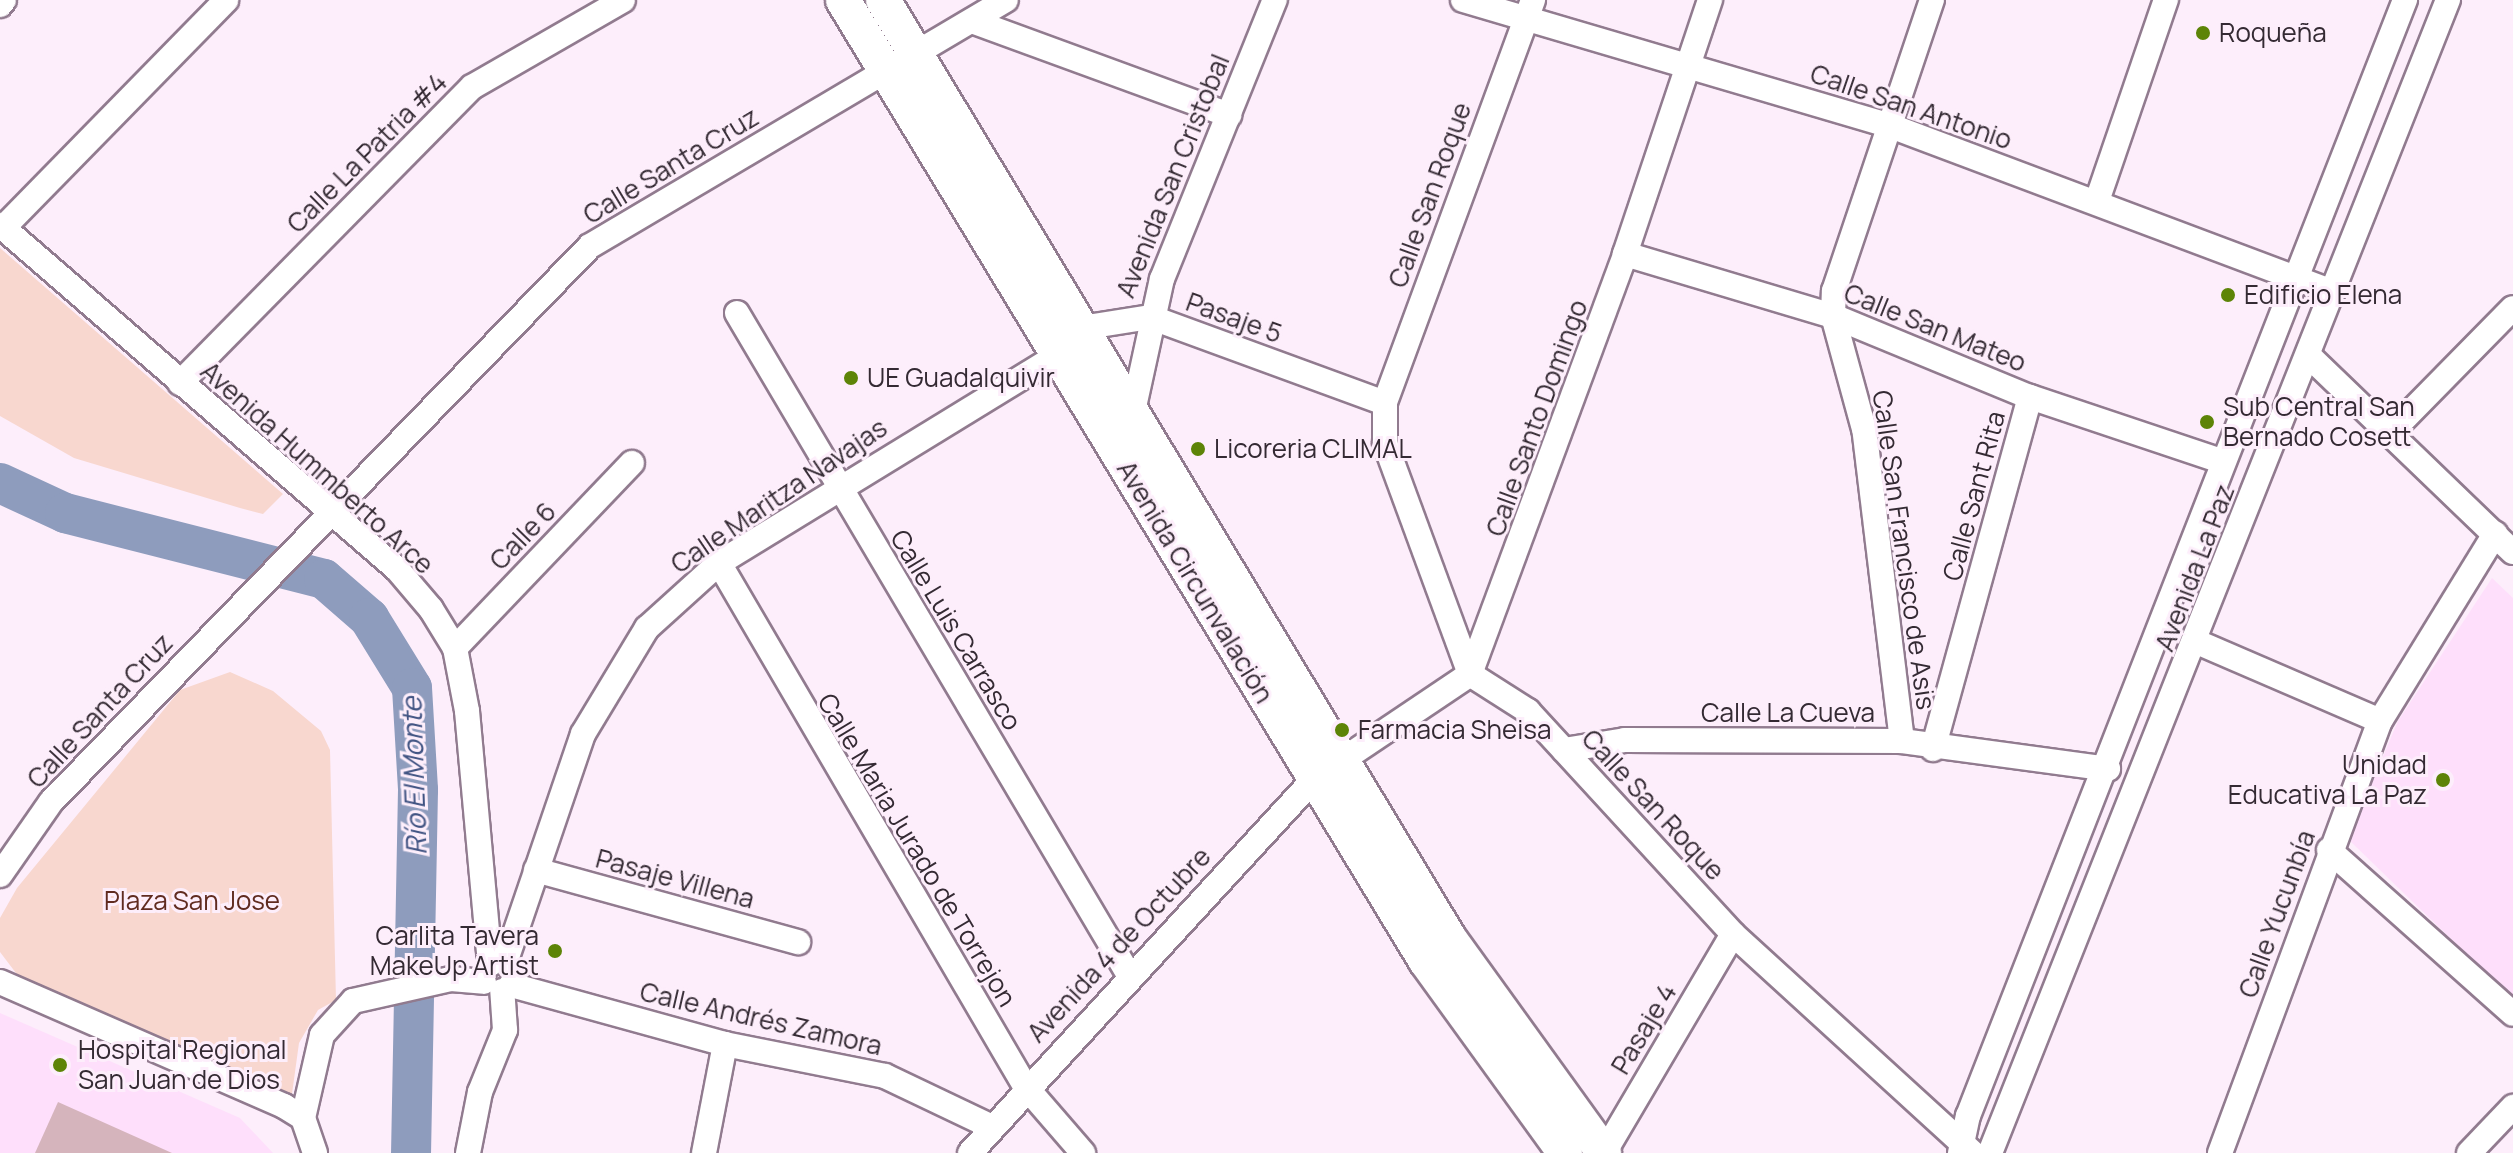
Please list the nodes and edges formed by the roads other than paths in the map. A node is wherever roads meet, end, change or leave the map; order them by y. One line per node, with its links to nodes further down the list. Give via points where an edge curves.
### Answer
1 (4, 0): 14 (street)
2 (226, 0): 23 (street)
3 (623, 0): 34 (street, Calle La Patria #4, via 472,87)
4 (843, 0): 19 (highway, Avenida Circunvalación)
5 (883, 0): 17 (highway, Avenida Circunvalación)
6 (1006, 0): 16 (street, Calle Santa Cruz)
7 (1275, 0): 20 (street, Avenida San Cristobal)
8 (1463, 0): 15 (street, Calle San Antonio)
9 (1710, 0): 18 (street, Calle Santo Domingo)
10 (1932, 0): 21 (street, Calle San Francisco de Asis)
11 (2166, 0): 22 (street)
12 (2405, 0): 25 (street, Avenida La Paz)
13 (2448, 0): 26 (street, Avenida La Paz)
14 (0, 5)
15 (1530, 8): 18 (street, Calle San Antonio); 36 (street, Calle San Roque)
16 (972, 21): 17 (street, Calle Santa Cruz); 20 (street)
17 (917, 56): 19 (street, Calle Santa Cruz); 31 (highway, Avenida Circunvalación)
18 (1686, 64): 21 (street, Calle San Antonio); 24 (street, Calle Santo Domingo)
19 (887, 73): 32 (highway, Avenida Circunvalación); 42 (street, Calle Santa Cruz, via 590,246)
20 (1229, 115): 30 (street, Avenida San Cristobal)
21 (1888, 125): 22 (street, Calle San Antonio); 29 (street, Calle San Francisco de Asis, via 1834,291)
22 (2097, 201): 25 (street, Calle San Antonio)
23 (2, 227): 34 (street, Avenida Hummberto Arce)
24 (1625, 254): 29 (street, Calle San Mateo); 48 (street, Calle Santo Domingo)
25 (2295, 272): 26 (street, Calle San Antonio); 39 (street, Avenida La Paz)
26 (2333, 292): 33 (street, Avenida La Paz)
27 (2513, 308): 38 (street)
28 (737, 313): 41 (street, Calle Luis Carrasco)
29 (1833, 316): 35 (street, Calle San Mateo); 50 (street, Calle San Francisco de Asis, via 1864,429)
30 (1150, 317): 31 (street, Avenida San Cristobal); 36 (street, Pasaje 5); 37 (street, Pasaje 5)
31 (1087, 327): 37 (highway, Avenida Circunvalación)
32 (1058, 355): 41 (street, Calle Maritza Navajas); 53 (highway, Avenida Circunvalación)
33 (2308, 355): 38 (street); 46 (street, Avenida La Paz)
34 (180, 383): 42 (street, Avenida Hummberto Arce)
35 (2030, 397): 39 (street, Calle San Mateo); 51 (street, Calle Sant Rita)
36 (1385, 403): 48 (street, Calle San Roque, via 1385,443)
37 (1134, 407): 53 (highway, Avenida Circunvalación)
38 (2390, 433): 43 (street)
39 (2221, 461): 54 (street, Avenida La Paz)
40 (632, 463): 47 (street, Calle 6)
41 (838, 486): 45 (street, Calle Maritza Navajas); 60 (street, Calle Luis Carrasco)
42 (333, 515): 47 (street, Avenida Hummberto Arce, via 397,569); 57 (street, Calle Santa Cruz, via 306,535 51,802)
43 (2495, 534): 44 (street); 49 (street, Calle Yucunbía)
44 (2513, 552)
45 (719, 563): 56 (street, Calle Maritza Navajas, via 647,628 619,670 583,734); 65 (street, Calle Maria Jurado de Torrejon)
46 (2197, 642): 49 (street); 77 (street, Avenida La Paz)
47 (455, 648): 61 (street, Avenida Hummberto Arce)
48 (1470, 674): 52 (street, Calle San Roque, via 1528,711); 53 (street)
49 (2380, 721): 55 (street, Calle Yucunbía)
50 (1902, 741): 51 (street, Calle La Cueva); 52 (street, Calle La Cueva, via 1625,740)
51 (1933, 749): 54 (street, Calle La Cueva)
52 (1564, 750): 58 (street, Calle San Roque)
53 (1327, 769): 60 (street, Avenida 4 de Octubre); 75 (highway, Avenida Circunvalación, via 1426,961); 76 (highway, Avenida Circunvalación, via 1515,1037)
54 (2108, 769): 69 (street, Avenida La Paz)
55 (2329, 850): 63 (street); 78 (street, Calle Yucunbía)
56 (536, 870): 59 (street, Pasaje Villena); 61 (street, Calle Maritza Navajas)
57 (0, 875)
58 (1733, 934): 69 (street, Calle San Roque); 76 (street, Pasaje 4)
59 (798, 942)
60 (1129, 975): 65 (street, Avenida 4 de Octubre)
61 (498, 977): 64 (street, Calle Andrés Zamora); 67 (street, Calle Andrés Zamora, via 451,979 353,1001 322,1035); 71 (street, Avenida Hummberto Arce, via 505,1030 480,1092)
62 (0, 982): 67 (street)
63 (2513, 1014)
64 (725, 1044): 68 (street, Calle Andrés Zamora, via 885,1076); 72 (street)
65 (1025, 1086): 68 (street, Avenida 4 de Octubre); 74 (street, Calle Maria Jurado de Torrejon)
66 (2513, 1107): 79 (street)
67 (303, 1118): 70 (street)
68 (992, 1127): 73 (street, Avenida 4 de Octubre)
69 (1965, 1149)
70 (315, 1153)
71 (468, 1153)
72 (704, 1153)
73 (970, 1153)
74 (1083, 1153)
75 (1565, 1153)
76 (1604, 1153)
77 (1990, 1153)
78 (2220, 1153)
79 (2469, 1153)

